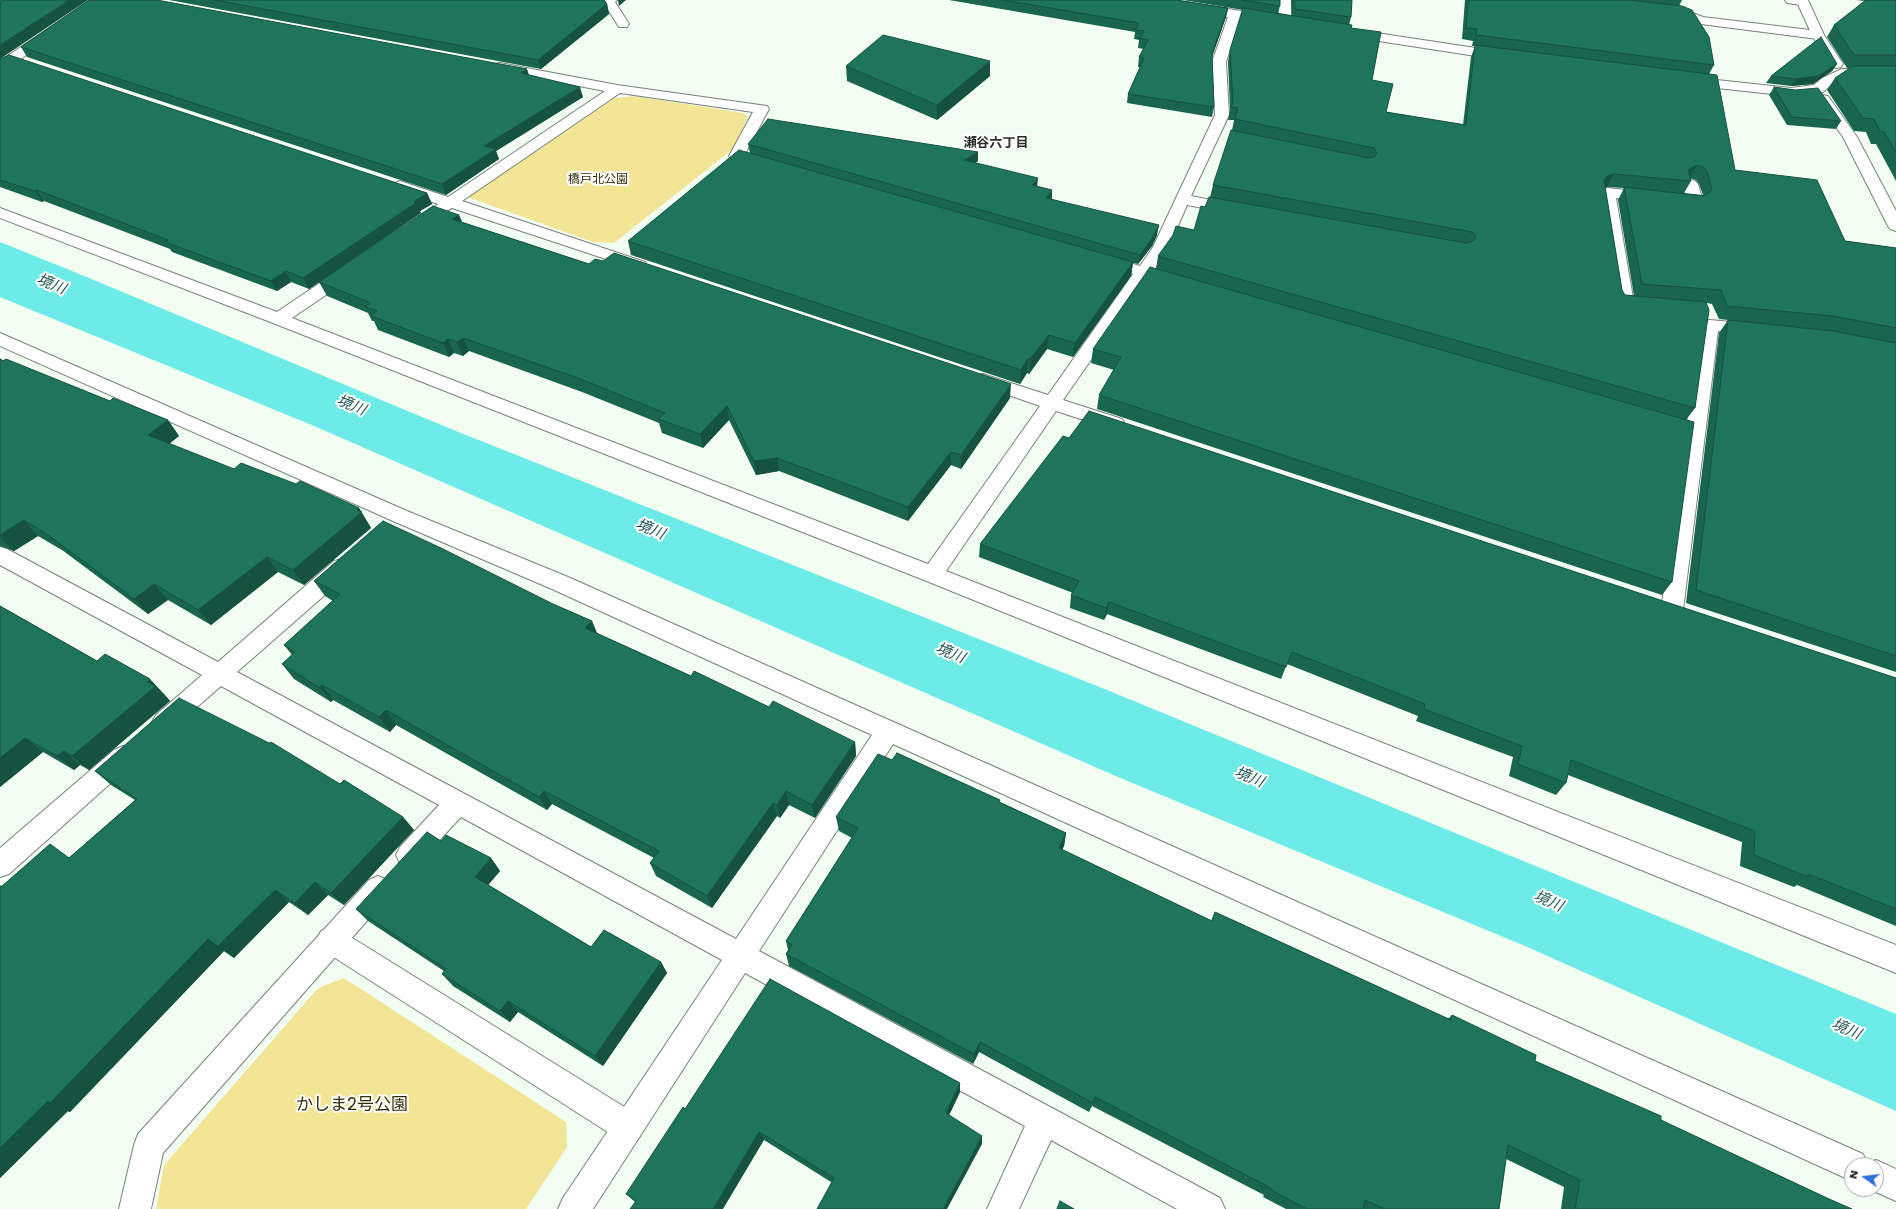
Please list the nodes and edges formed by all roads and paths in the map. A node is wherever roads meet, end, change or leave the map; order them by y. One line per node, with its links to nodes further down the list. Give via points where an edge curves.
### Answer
1 (99, 0): 14 (street)
2 (611, 0): 9 (street, via 608,2)
3 (1151, 0): 7 (street)
4 (1285, 0): 8 (street)
5 (1614, 0): 12 (street, via 1630,7 1679,12 1700,20)
6 (1798, 0): 12 (street)
7 (1235, 14): 8 (street); 27 (street, via 1219,62 1221,136)
8 (1285, 22): 10 (street)
9 (623, 24)
10 (1300, 25)
11 (1338, 31): 13 (street)
12 (1818, 35): 17 (street)
13 (1516, 58)
14 (7, 63): 16 (street)
15 (483, 64): 20 (street)
16 (36, 65)
17 (1842, 73): 18 (street); 21 (street)
18 (1896, 73)
19 (1679, 79): 21 (street, via 1791,92)
20 (617, 89): 22 (street, via 762,109); 28 (street)
21 (1818, 89): 32 (street, via 1850,138)
22 (736, 156): 23 (street); 24 (street)
23 (724, 166)
24 (770, 166)
25 (382, 180): 28 (street)
26 (1690, 184): 40 (street, via 1695,202 1607,192 1625,303)
27 (1182, 199): 29 (street); 38 (street, via 1161,247)
28 (449, 203): 31 (street); 34 (street)
29 (1251, 212)
30 (0, 213): 41 (street)
31 (432, 215)
32 (1896, 226)
33 (626, 244): 34 (street)
34 (610, 256): 37 (street)
35 (1090, 257): 38 (street)
36 (361, 263): 41 (street)
37 (655, 271)
38 (1144, 272): 39 (street); 45 (street)
39 (1190, 286)
40 (1662, 306)
41 (279, 319): 53 (street)
42 (1770, 331): 48 (street, via 1708,317)
43 (0, 340): 49 (street)
44 (970, 376): 45 (street)
45 (1053, 403): 47 (street); 53 (street)
46 (1651, 418): 48 (street)
47 (1128, 428)
48 (1697, 432): 54 (street)
49 (400, 516): 50 (street); 56 (street, via 560,583)
50 (382, 532)
51 (358, 552): 55 (street)
52 (5, 563): 55 (street)
53 (932, 574): 61 (street)
54 (1672, 610)
55 (218, 674): 57 (street); 58 (street)
56 (888, 731): 60 (street); 64 (street)
57 (459, 802): 59 (street); 60 (street)
58 (0, 865)
59 (332, 940): 63 (street); 67 (street, via 148,1145)
60 (741, 955): 62 (street); 63 (street)
61 (1896, 959)
62 (1044, 1120): 69 (street); 70 (street)
63 (628, 1127): 68 (street)
64 (1844, 1161)
65 (1884, 1180): 66 (street)
66 (1896, 1185)
67 (135, 1209)
68 (574, 1209)
69 (1003, 1209)
70 (1209, 1209)

